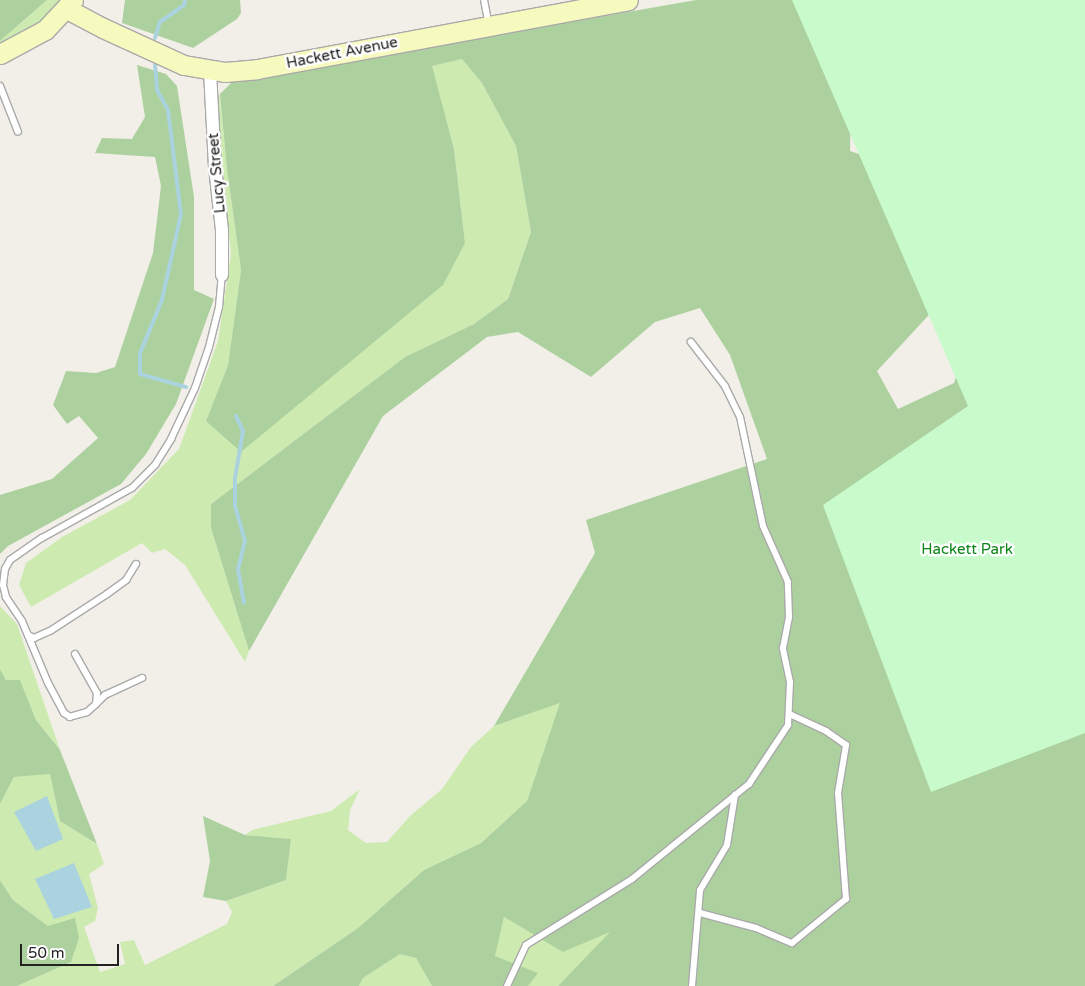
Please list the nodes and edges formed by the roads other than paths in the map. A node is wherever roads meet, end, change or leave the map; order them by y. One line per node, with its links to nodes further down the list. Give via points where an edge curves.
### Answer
1 (484, 0): 4 (lane)
2 (628, 0): 4 (main road, Hackett Avenue)
3 (70, 4): 5 (main road, via 46,30); 6 (main road, Hackett Avenue, via 171,60)
4 (489, 26): 6 (main road, Hackett Avenue, via 257,69)
5 (0, 54)
6 (210, 71): 9 (street, Lucy Street, via 222,230)
7 (0, 86): 8 (lane)
8 (18, 132)
9 (222, 275): 12 (lane, via 219,307 200,372 171,439 155,465 132,488 42,538 10,560 5,569 3,585 6,597)
10 (691, 342): 16 (lane, via 725,386 740,417 763,526 788,582 789,617 783,648 790,682)
11 (136, 564): 12 (lane, via 126,580 50,632 34,638)
12 (28, 635): 15 (lane, via 48,684 64,712 70,717 76,716)
13 (75, 654): 15 (lane, via 97,693)
14 (142, 678): 15 (lane, via 105,696)
15 (96, 704)
16 (790, 714): 17 (lane, via 788,725 749,784); 18 (lane, via 826,731 846,745 838,793 846,898 792,943 756,928)
17 (735, 795): 18 (lane, via 727,845 700,890); 19 (lane, via 632,880 526,945)
18 (700, 914): 20 (lane)
19 (508, 986)
20 (692, 986)

